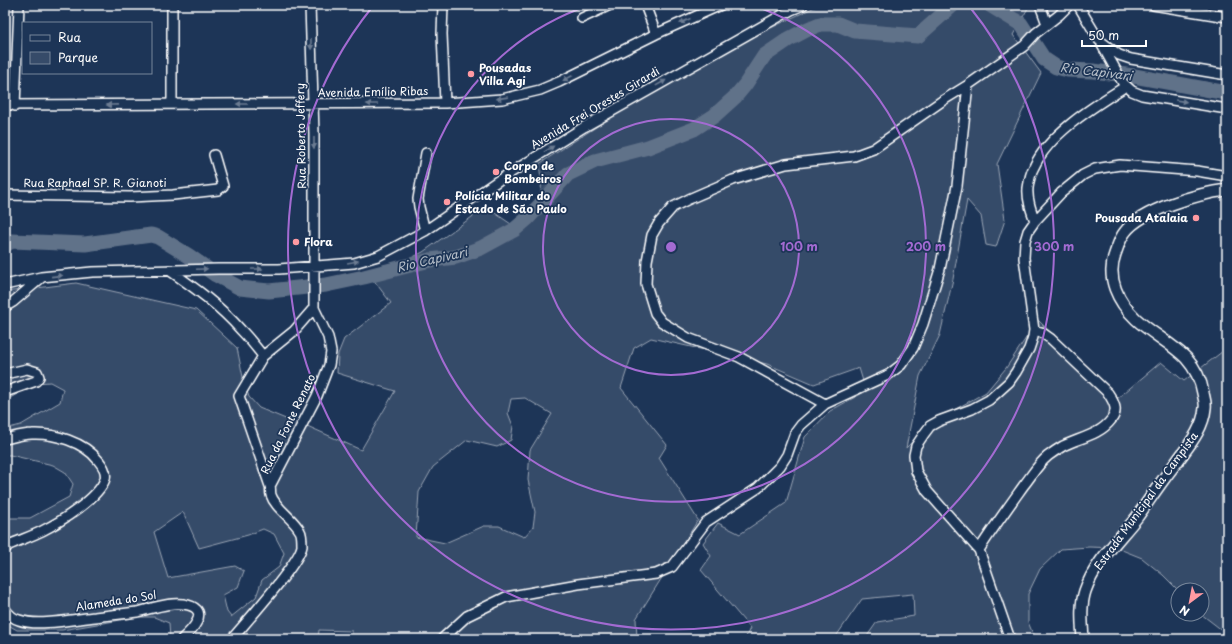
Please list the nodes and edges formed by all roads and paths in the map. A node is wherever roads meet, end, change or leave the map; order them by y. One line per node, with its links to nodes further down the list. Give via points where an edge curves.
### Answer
1 (18, 5): 25 (street)
2 (172, 5): 22 (street)
3 (310, 5): 23 (street, Rua Roberto Jeffery, one-way to 23)
4 (443, 5): 21 (street)
5 (610, 5): 14 (street)
6 (645, 5): 16 (street)
7 (721, 5): 16 (street, Avenida Emílio Ribas, one-way to 16)
8 (803, 5): 33 (street, Avenida Frei Orestes Girardi, one-way to 8, via 498,180 584,127)
9 (1040, 5): 15 (street)
10 (1069, 5): 15 (street)
11 (1078, 5): 17 (street)
12 (1153, 5): 13 (street)
13 (1227, 17)
14 (582, 18)
15 (1046, 24): 20 (street, via 1024,46)
16 (656, 34): 21 (street, Avenida Emílio Ribas, one-way to 21, via 540,90 502,98)
17 (1099, 40): 18 (street, via 1119,55 1131,59); 19 (street)
18 (1227, 75)
19 (1124, 84): 26 (street, one-way to 26, via 1142,95); 32 (street, via 1060,133 1045,150 1034,167 1028,188 1029,203)
20 (968, 85): 44 (street, via 957,186 940,269 913,348 901,365 888,375); 44 (street, via 873,149 854,156 786,164 733,180 673,208 652,235 646,284 655,313 662,322 688,338 739,357)
21 (444, 103): 23 (street, Avenida Emílio Ribas, one-way to 23)
22 (172, 104): 23 (street, Avenida Emílio Ribas, one-way to 22); 25 (street, Avenida Emílio Ribas, one-way to 25)
23 (312, 104): 35 (street, Rua Roberto Jeffery, one-way to 35)
24 (5, 105): 25 (street, Avenida Emílio Ribas)
25 (15, 106)
26 (1227, 109)
27 (426, 153): 33 (street, via 418,199)
28 (214, 155): 31 (street, Rua Raphael SP. R. Gianoti, via 223,186 218,190 130,197)
29 (1227, 176): 32 (street, via 1120,165 1095,169 1083,175 1061,193)
30 (1227, 190): 54 (main road, Estrada Municipal da Campista, via 1195,197 1142,217 1128,228 1122,237 1113,261 1115,290 1136,319 1186,358 1197,374 1206,406 1196,436 1092,574 1082,610)
31 (5, 195)
32 (1035, 221): 40 (street, via 1025,241 1024,258)
33 (425, 231): 35 (street, Avenida Frei Orestes Girardi, one-way to 33, via 378,256)
34 (169, 270): 35 (street, Avenida Frei Orestes Girardi, one-way to 35); 36 (street, Avenida Frei Orestes Girardi, one-way to 34, via 92,272); 41 (street, via 222,311)
35 (314, 270): 38 (street, Rua Roberto Jeffery)
36 (41, 278): 37 (street, Avenida Frei Orestes Girardi); 39 (street)
37 (5, 285)
38 (314, 305): 41 (street, via 294,331); 46 (street, Rua da Fonte Renato, via 328,337 331,352 329,365 317,396)
39 (5, 307)
40 (1034, 330): 48 (street, via 1029,349 1009,382 989,400 930,426 916,446 916,471 927,491); 48 (street, via 1051,338 1108,393 1114,401 1115,415 1101,430 1063,446 1047,456)
41 (263, 356): 46 (street, via 239,396)
42 (5, 374): 43 (street, via 27,369 37,372 39,377 36,381)
43 (5, 392)
44 (825, 404): 52 (street, via 795,433 780,466 758,488 706,522 672,567 656,574 506,597 467,616)
45 (5, 438): 47 (street, via 47,434 79,444 92,453 104,469 105,478 85,504 42,531)
46 (270, 486): 51 (street, Rua da Fonte Renato, via 271,495 277,504 301,532 302,546 280,580)
47 (5, 548)
48 (979, 550): 53 (street)
49 (5, 609): 50 (street, Alameda do Sol, via 18,620 34,623 136,612 173,604 189,605 199,614 198,620)
50 (182, 639)
51 (232, 639)
52 (442, 639)
53 (1010, 639)
54 (1083, 639)

